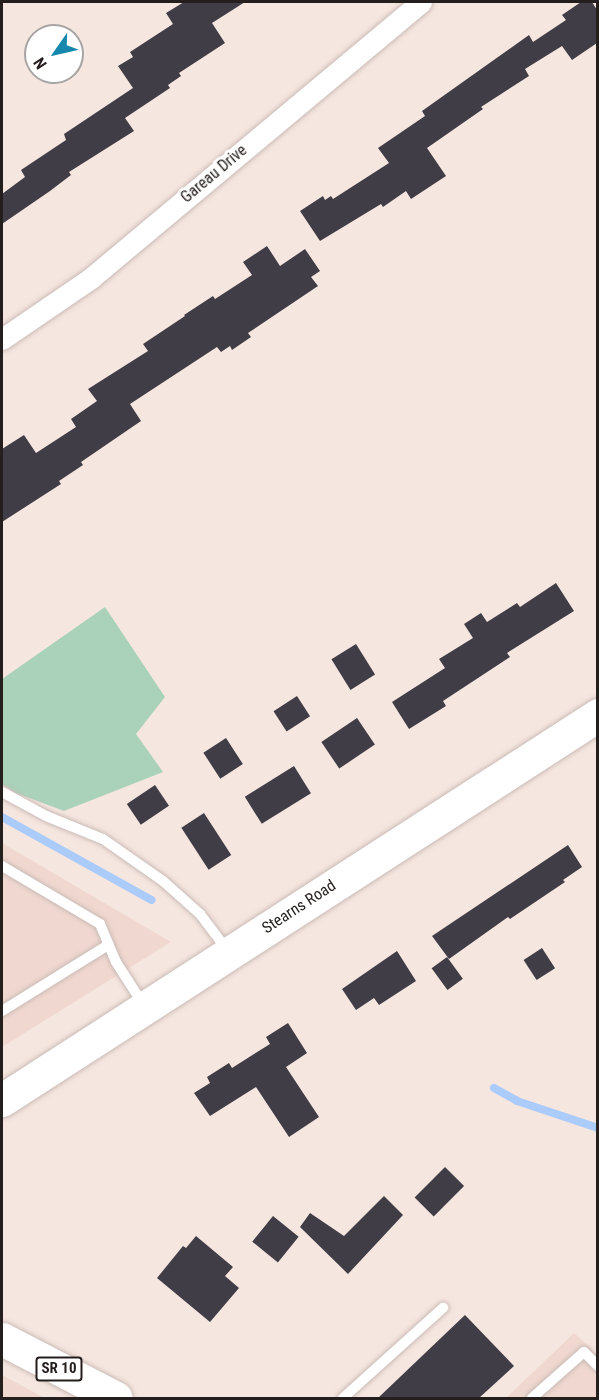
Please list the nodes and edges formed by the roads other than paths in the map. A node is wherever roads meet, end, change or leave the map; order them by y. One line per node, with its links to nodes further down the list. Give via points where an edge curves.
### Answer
1 (421, 2): 2 (street, Gareau Drive, via 91,278)
2 (2, 339)
3 (597, 715): 7 (main road, Stearns Road)
4 (2, 792): 7 (lane, via 46,816 103,839 163,881 200,914)
5 (2, 866): 6 (lane, via 100,924)
6 (108, 945): 8 (lane); 9 (lane)
7 (229, 952): 8 (main road, Stearns Road)
8 (144, 1007): 10 (main road, Stearns Road)
9 (2, 1011)
10 (7, 1093)
11 (443, 1308): 15 (lane)
12 (2, 1339): 14 (main road, SR 10)
13 (597, 1366): 16 (lane, via 584,1352)
14 (116, 1398)
15 (343, 1398)
16 (532, 1398)

